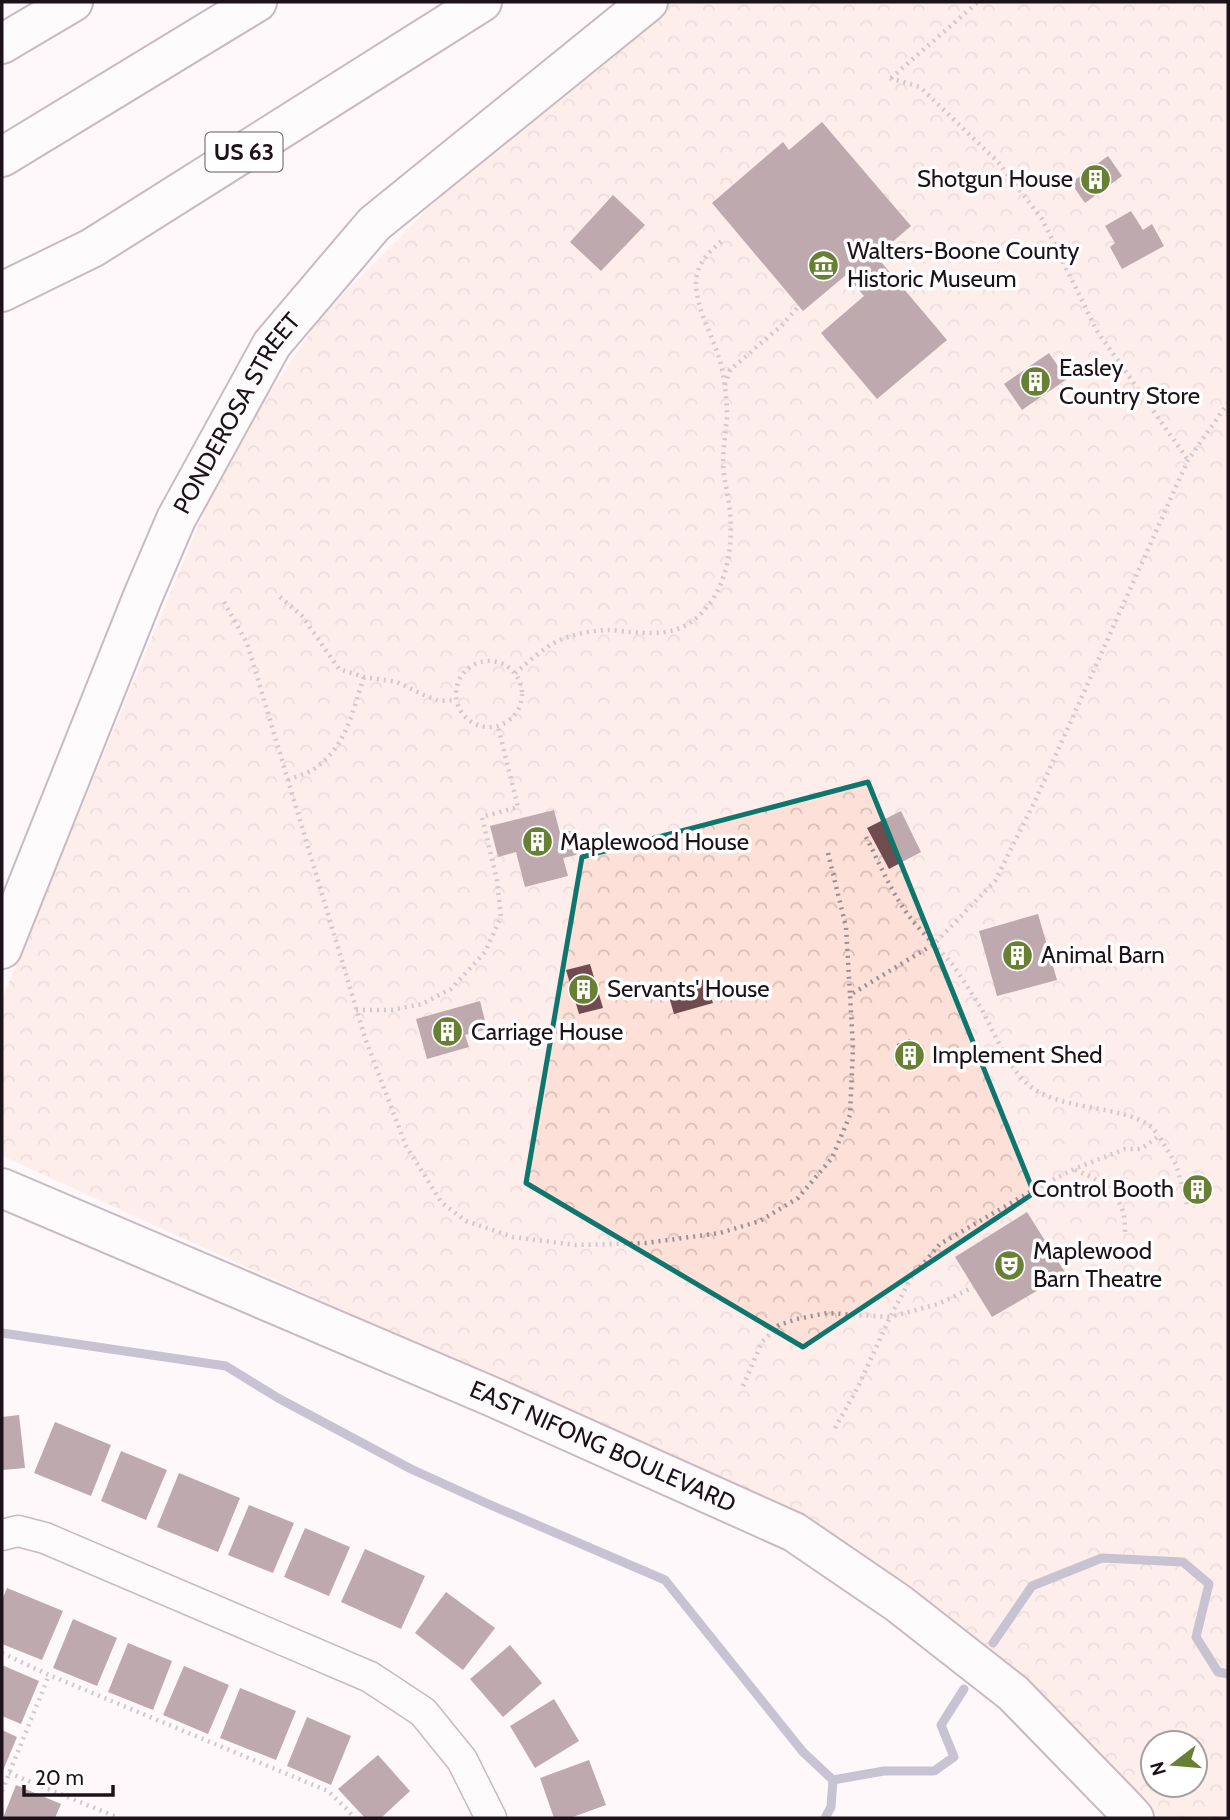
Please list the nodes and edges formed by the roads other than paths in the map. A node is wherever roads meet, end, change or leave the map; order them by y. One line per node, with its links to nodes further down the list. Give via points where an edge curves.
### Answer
1 (74, 2): 5 (main road)
2 (257, 2): 6 (main road)
3 (482, 2): 7 (main road, US 63, via 92,248)
4 (648, 2): 8 (main road, PONDEROSA STREET, via 374,224 272,344 176,519)
5 (2, 44)
6 (2, 157)
7 (2, 292)
8 (2, 949)
9 (2, 1188): 12 (main road, EAST NIFONG BOULEVARD, via 495,1398 794,1532 898,1603 1013,1693)
10 (2, 1535): 11 (street, via 18,1531 45,1538 370,1677 423,1712 462,1760)
11 (491, 1818)
12 (1134, 1818)

